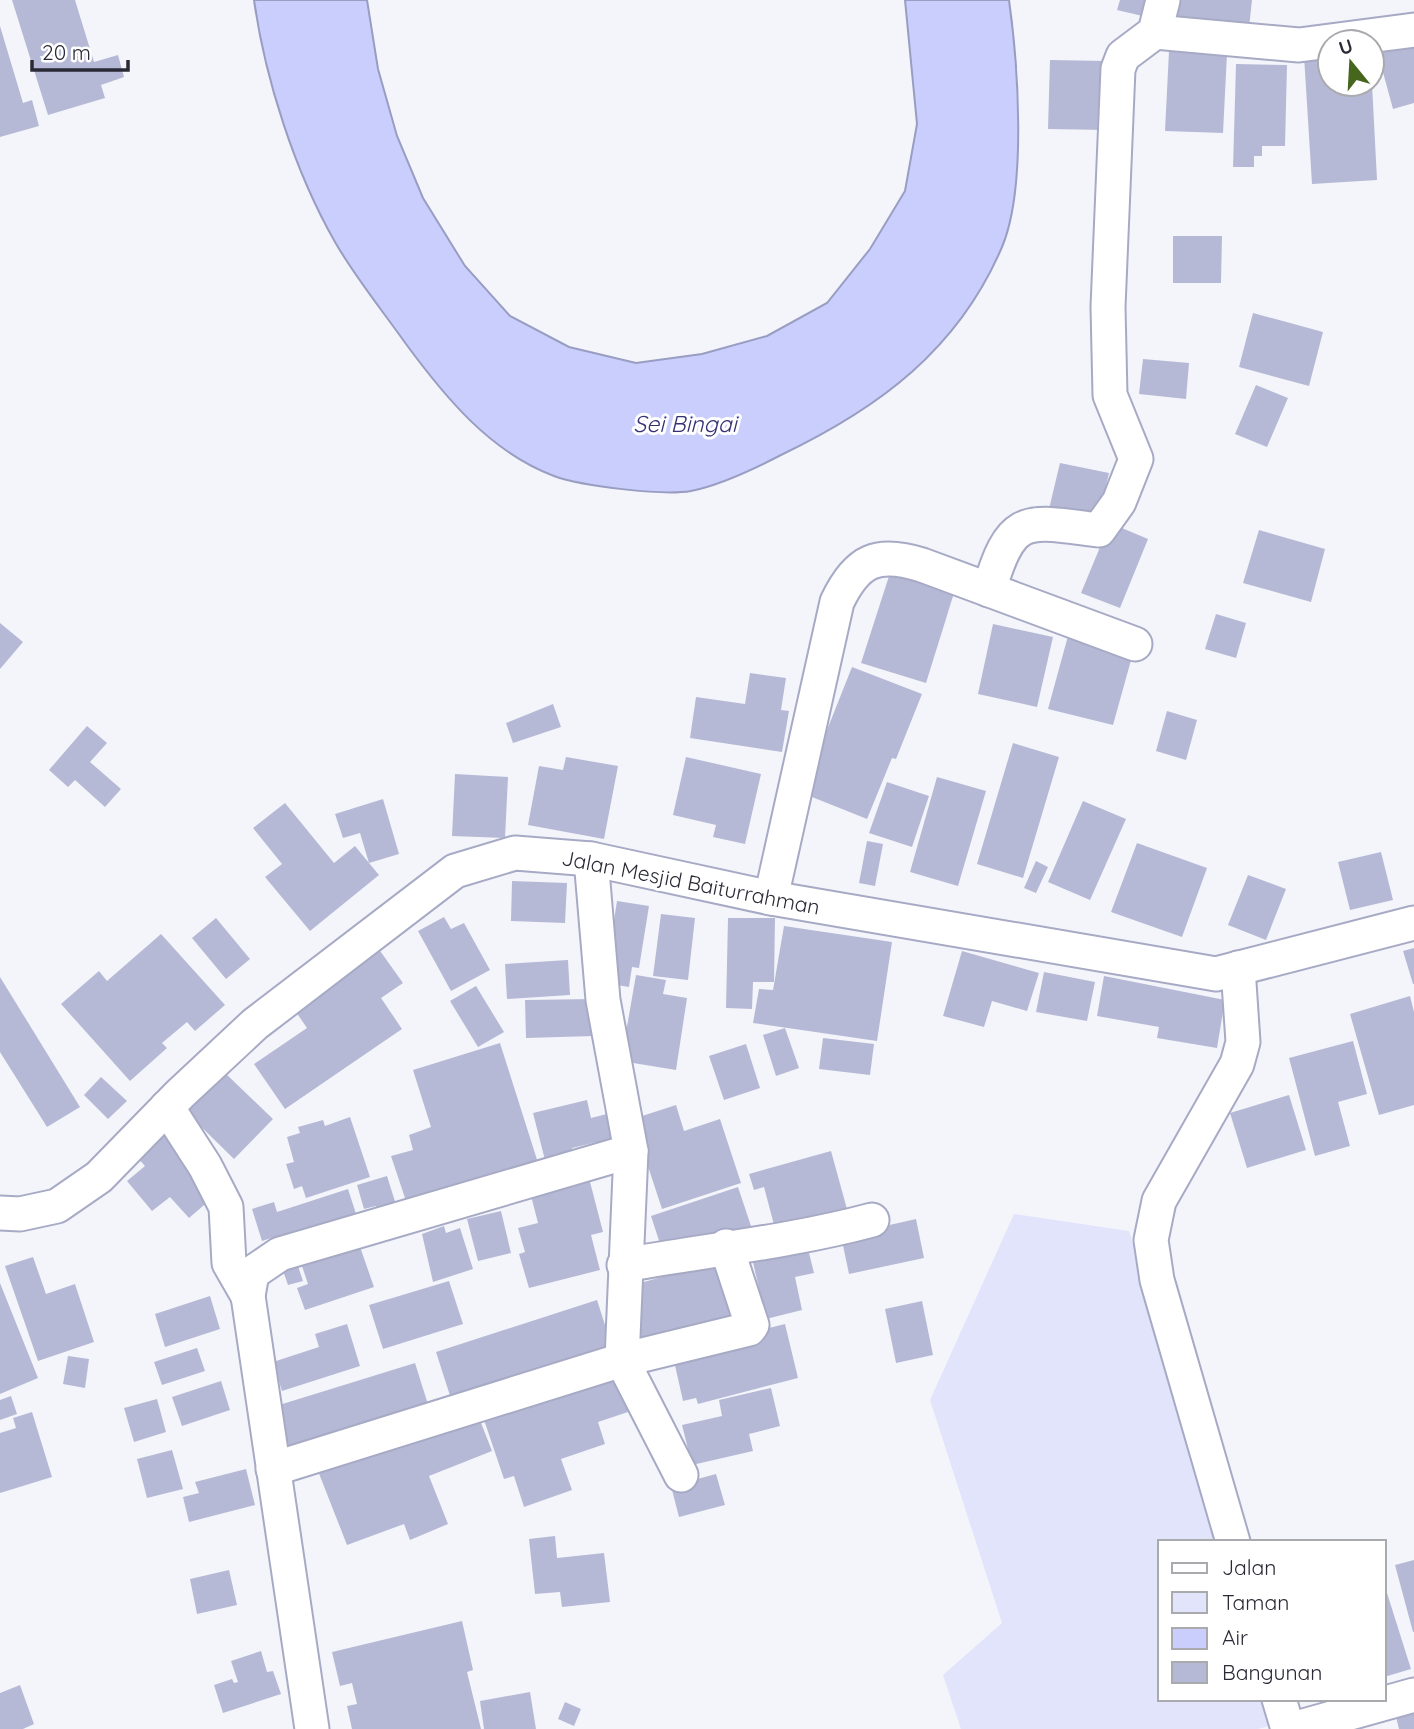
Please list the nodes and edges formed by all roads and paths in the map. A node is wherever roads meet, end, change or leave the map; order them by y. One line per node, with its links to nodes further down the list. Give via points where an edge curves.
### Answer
1 (1163, 0): 3 (street)
2 (1414, 30): 3 (street, via 1299,45)
3 (1155, 32): 4 (street, via 1123,56 1118,69 1108,307 1110,395 1136,459 1119,502 1099,530 1038,522 1014,532 999,556)
4 (989, 590): 5 (street); 7 (street, via 896,557 868,562 848,579 837,602)
5 (1135, 644)
6 (592, 859): 7 (street, Jalan Mesjid Baiturrahman); 10 (street, Jalan Mesjid Baiturrahman, via 515,853 455,871 255,1024); 11 (street, via 603,1000)
7 (771, 898): 9 (street, Jalan Mesjid Baiturrahman, via 1216,974)
8 (1414, 923): 9 (street, Jalan Mesjid Baiturrahman)
9 (1238, 968): 20 (street, via 1243,1042 1237,1064 1159,1201 1151,1240 1157,1280)
10 (167, 1107): 12 (street, Jalan Mesjid Baiturrahman, via 99,1177 57,1206); 16 (street, via 226,1207 229,1263)
11 (631, 1151): 15 (street); 16 (street, via 280,1254 252,1273)
12 (0, 1213)
13 (872, 1220): 14 (street, via 749,1247)
14 (726, 1246): 15 (street); 17 (street, via 748,1305 749,1329)
15 (624, 1265): 17 (street)
16 (248, 1296): 18 (street)
17 (622, 1360): 18 (street); 19 (street)
18 (273, 1469): 23 (street)
19 (681, 1475)
20 (1232, 1540)
21 (1414, 1695): 25 (street)
22 (1280, 1701): 24 (street)
23 (312, 1729)
24 (1288, 1729)
25 (1293, 1729)

